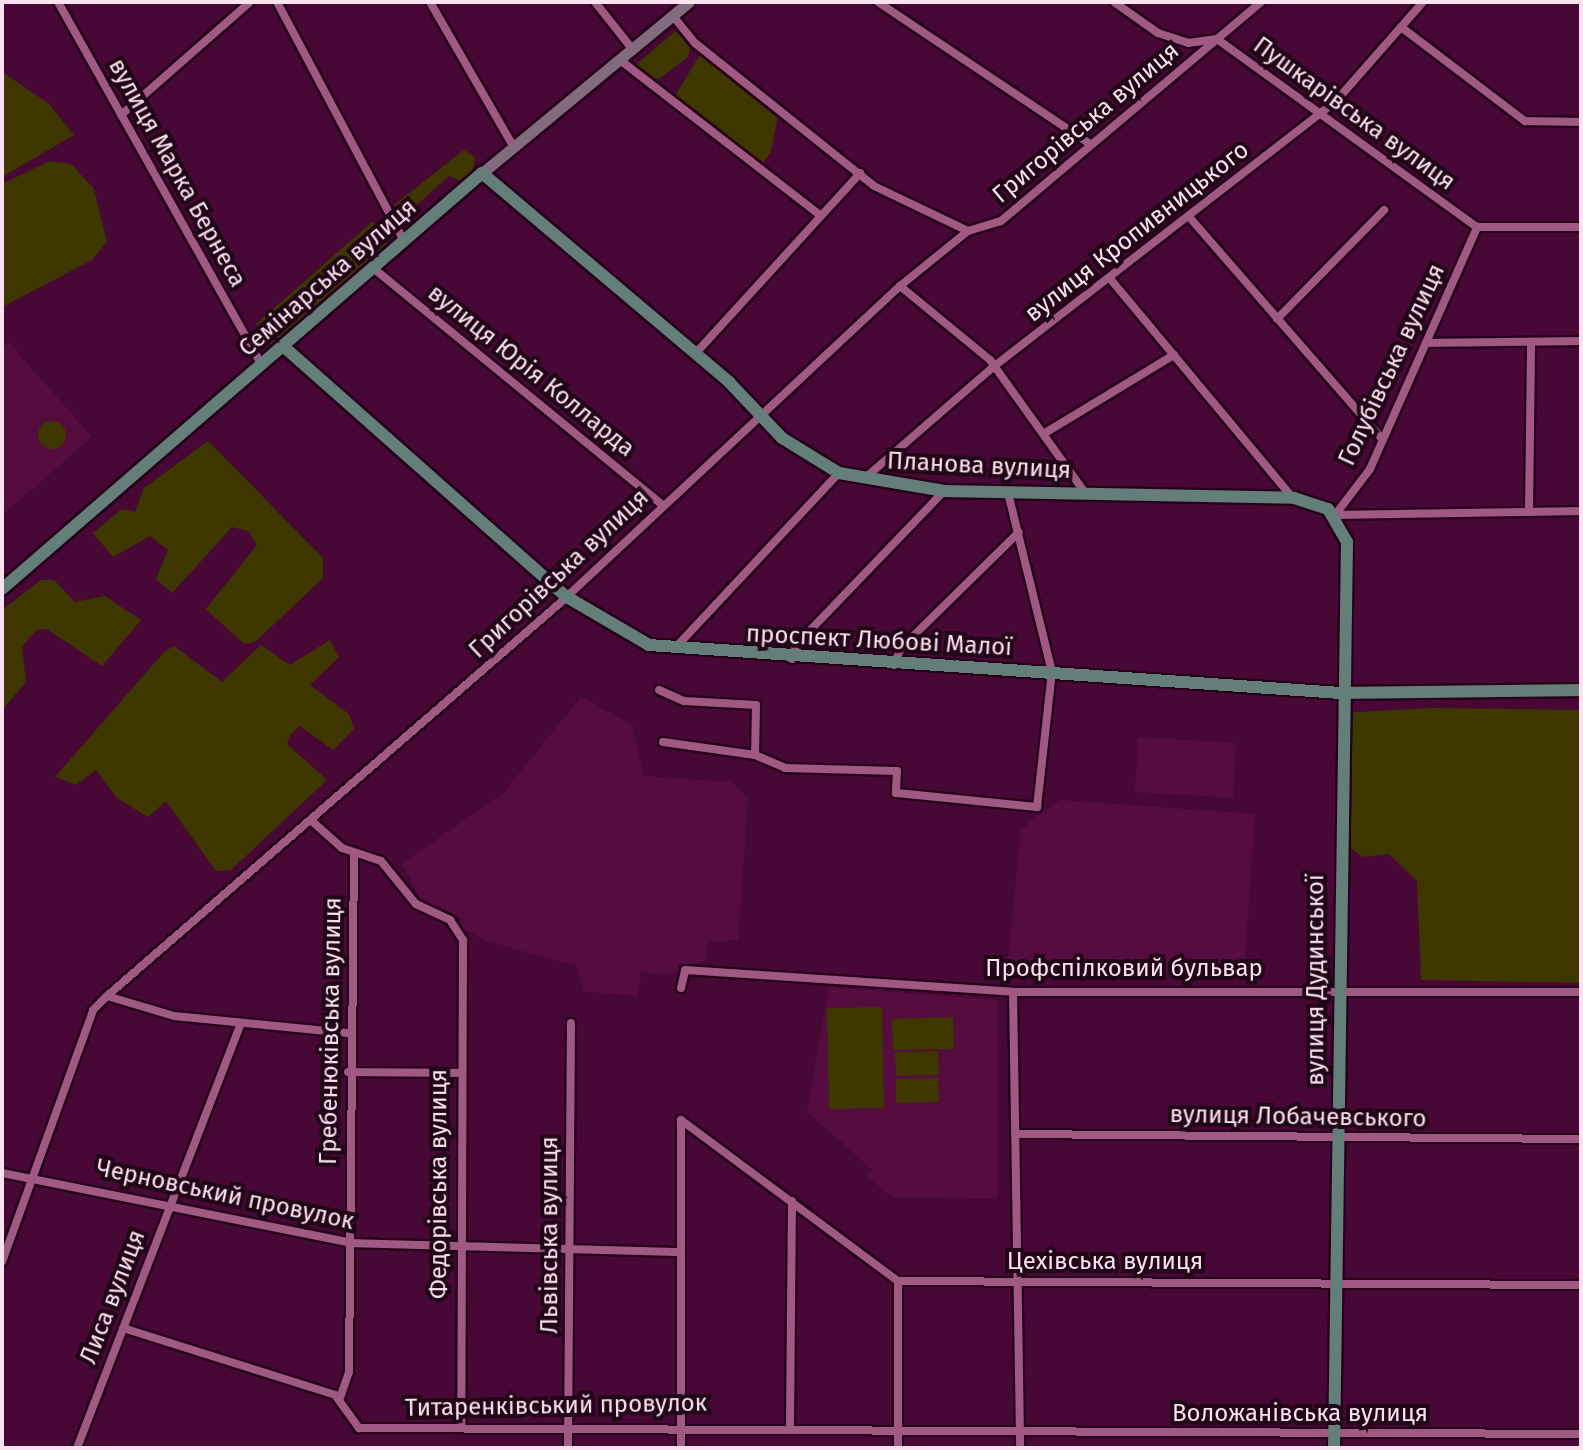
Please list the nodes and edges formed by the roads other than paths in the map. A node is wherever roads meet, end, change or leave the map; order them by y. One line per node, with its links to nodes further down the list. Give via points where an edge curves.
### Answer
1 (58, 2): 16 (street, вулиця Марка Бернеса)
2 (250, 2): 16 (street)
3 (277, 2): 29 (street)
4 (430, 2): 20 (street)
5 (595, 2): 14 (street)
6 (689, 2): 11 (street, Семінарська вулиця)
7 (878, 2): 19 (street)
8 (1114, 2): 13 (street, Пушкарівська вулиця, via 1158,33 1188,43)
9 (1261, 2): 13 (street, Григорівська вулиця)
10 (1423, 2): 12 (street, вулиця Кропивницького)
11 (673, 16): 14 (street, Семінарська вулиця); 22 (street, via 695,43)
12 (1401, 27): 17 (street, вулиця Кропивницького); 18 (street, via 1525,121)
13 (1217, 39): 17 (street, Пушкарівська вулиця); 19 (street, Григорівська вулиця)
14 (633, 50): 15 (street, Семінарська вулиця)
15 (620, 60): 20 (street, Семінарська вулиця); 24 (street)
16 (121, 115): 40 (street, вулиця Марка Бернеса)
17 (1317, 117): 25 (street, вулиця Кропивницького); 26 (street, Пушкарівська вулиця)
18 (1581, 122)
19 (1090, 144): 28 (street, Григорівська вулиця, via 1001,221)
20 (513, 146): 21 (street, Семінарська вулиця)
21 (482, 173): 29 (main road, Семінарська вулиця); 38 (main road, Планова вулиця)
22 (860, 173): 24 (street); 28 (street)
23 (1384, 210): 33 (street)
24 (821, 216): 38 (street)
25 (1191, 219): 31 (street, вулиця Кропивницького); 33 (street)
26 (1477, 227): 27 (street); 36 (street, Голубівська вулиця)
27 (1581, 227)
28 (968, 231): 32 (street, Григорівська вулиця)
29 (404, 241): 30 (main road, Семінарська вулиця)
30 (373, 268): 37 (main road, Семінарська вулиця); 51 (street, вулиця Юрія Колларда)
31 (1112, 281): 39 (street); 41 (street, вулиця Кропивницького)
32 (900, 286): 41 (street, via 953,325); 42 (street, Григорівська вулиця)
33 (1277, 319): 44 (street)
34 (1581, 341): 35 (street)
35 (1531, 342): 36 (street); 53 (street)
36 (1426, 343): 44 (street, Голубівська вулиця)
37 (283, 346): 40 (main road, Семінарська вулиця); 57 (main road, проспект Любові Малої)
38 (695, 354): 42 (main road, Планова вулиця)
39 (1174, 355): 43 (street); 50 (street)
40 (262, 365): 56 (main road, Семінарська вулиця)
41 (992, 368): 43 (street); 46 (street, вулиця Кропивницького)
42 (760, 414): 45 (main road, Планова вулиця, via 782,438); 51 (street, Григорівська вулиця)
43 (1045, 433): 49 (street)
44 (1382, 439): 54 (street, Голубівська вулиця)
45 (839, 473): 46 (main road, Планова вулиця); 58 (street)
46 (863, 480): 47 (main road, Планова вулиця)
47 (944, 491): 48 (main road, Планова вулиця); 59 (street, via 796,645)
48 (1008, 493): 49 (main road, Планова вулиця); 55 (street)
49 (1086, 494): 50 (main road, Планова вулиця)
50 (1294, 498): 54 (main road, Планова вулиця)
51 (663, 505): 57 (street, Григорівська вулиця)
52 (1581, 511): 53 (street, Планова вулиця)
53 (1529, 512): 54 (street, Планова вулиця)
54 (1335, 515): 64 (main road, вулиця Дудинської, via 1347,542)
55 (1019, 532): 60 (street, via 901,648); 61 (street)
56 (4, 592)
57 (567, 597): 58 (main road, проспект Любові Малої, via 626,636); 67 (street, Григорівська вулиця)
58 (674, 650): 59 (main road, проспект Любові Малої)
59 (792, 659): 60 (main road, проспект Любові Малої)
60 (893, 667): 61 (main road, проспект Любові Малої)
61 (1052, 672): 64 (main road, проспект Любові Малої); 66 (street, via 1037,807 896,793 897,771 785,768)
62 (659, 690): 66 (street, via 684,701 756,705)
63 (1581, 690): 64 (main road, проспект Любові Малої)
64 (1341, 693): 69 (main road, вулиця Дудинської)
65 (663, 742): 66 (street)
66 (755, 755)
67 (313, 822): 68 (street); 73 (street, Григорівська вулиця, via 263,854)
68 (354, 855): 76 (street, Гребенюківська вулиця); 78 (street, Федорівська вулиця, via 381,861 416,904 450,920 463,940)
69 (1340, 987): 71 (street, Профспілковий бульвар); 72 (street, Профспілковий бульвар); 80 (main road, вулиця Дудинської)
70 (681, 988): 71 (street, Профспілковий бульвар, via 685,970)
71 (1013, 992): 79 (street)
72 (1581, 992)
73 (107, 996): 75 (street); 83 (street, Григорівська вулиця, via 93,1010)
74 (571, 1023): 88 (street, Львівська вулиця)
75 (240, 1026): 76 (street); 85 (street, Лиса вулиця)
76 (347, 1033): 77 (street, Гребенюківська вулиця)
77 (348, 1072): 78 (street); 86 (street, Гребенюківська вулиця)
78 (459, 1073): 87 (street, Федорівська вулиця)
79 (1015, 1134): 80 (street, вулиця Лобачевського); 92 (street)
80 (1338, 1137): 81 (street, вулиця Лобачевського); 93 (main road, вулиця Дудинської)
81 (1581, 1139)
82 (2, 1173): 83 (street, Черновський провулок)
83 (31, 1176): 85 (street, Черновський провулок); 90 (street, Григорівська вулиця)
84 (792, 1201): 89 (street, via 681,1120); 91 (street); 99 (street)
85 (171, 1204): 86 (street, Черновський провулок); 95 (street, Лиса вулиця)
86 (351, 1243): 87 (street, Черновський провулок); 96 (street, Гребенюківська вулиця, via 349,1372)
87 (459, 1246): 88 (street, Черновський провулок); 100 (street, Федорівська вулиця)
88 (571, 1249): 89 (street, Черновський провулок); 98 (street, Львівська вулиця)
89 (681, 1252): 97 (street)
90 (2, 1262)
91 (898, 1281): 92 (street, Цехівська вулиця); 101 (street)
92 (1019, 1282): 93 (street, Цехівська вулиця); 102 (street)
93 (1333, 1284): 94 (street, Цехівська вулиця); 104 (main road, вулиця Дудинської)
94 (1581, 1285)
95 (123, 1328): 96 (street); 105 (street, Лиса вулиця)
96 (340, 1398): 100 (street, Титаренківський провулок, via 359,1428)
97 (681, 1424): 98 (street, Титаренківський провулок); 99 (street, Титаренківський провулок); 107 (street)
98 (568, 1426): 100 (street, Титаренківський провулок); 106 (street, Львівська вулиця)
99 (790, 1426): 101 (street, Титаренківський провулок)
100 (461, 1427)
101 (898, 1429): 102 (street, Титаренківський провулок); 108 (street)
102 (1019, 1434): 104 (street, Воложанівська вулиця); 109 (street)
103 (1581, 1434): 104 (street, Воложанівська вулиця)
104 (1334, 1441)
105 (77, 1448)
106 (568, 1448)
107 (681, 1448)
108 (898, 1448)
109 (1020, 1448)

